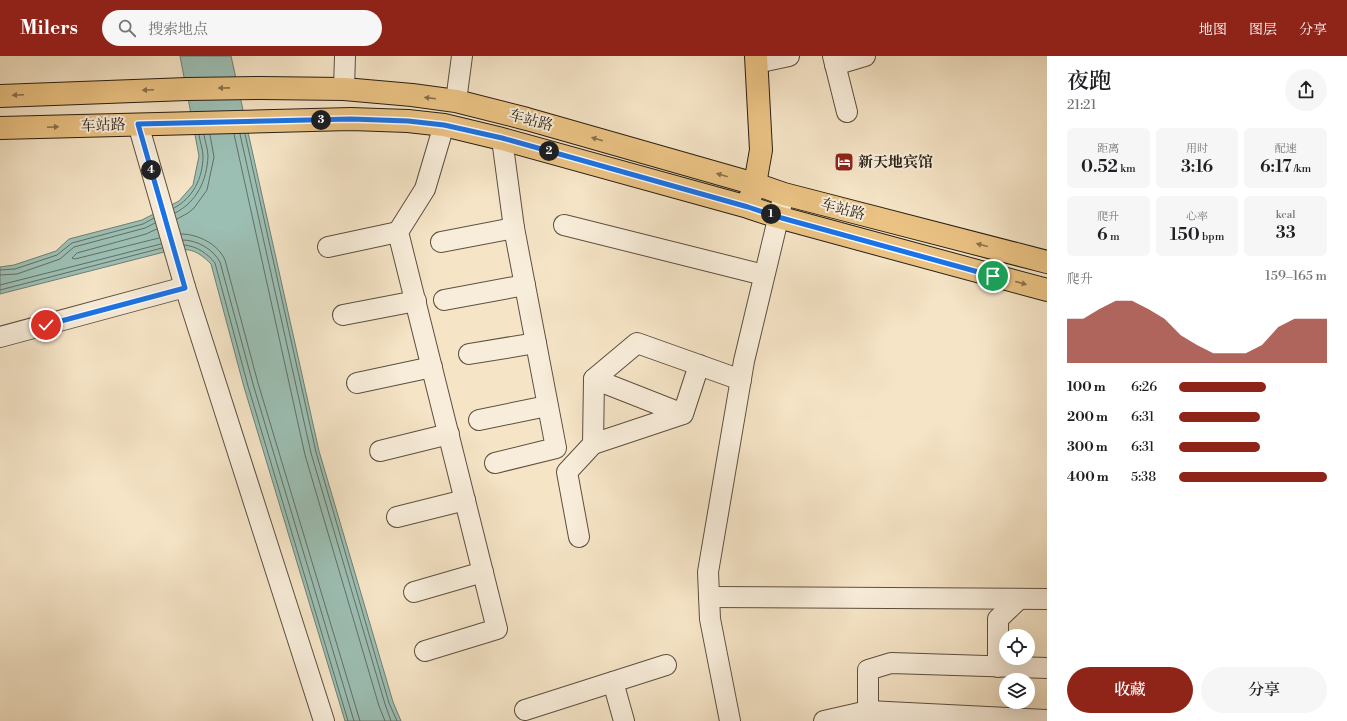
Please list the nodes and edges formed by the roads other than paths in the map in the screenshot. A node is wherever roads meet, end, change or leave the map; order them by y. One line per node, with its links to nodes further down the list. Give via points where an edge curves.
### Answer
1 (345, 56): 7 (street)
2 (462, 56): 9 (street)
3 (790, 56): 5 (street)
4 (865, 56): 6 (street)
5 (756, 60): 15 (main road, via 762,150)
6 (834, 60): 10 (street)
7 (344, 89): 8 (main road, 车站路, one-way to 8, via 187,89); 9 (main road, 车站路, one-way to 7)
8 (0, 96)
9 (456, 101): 15 (main road, 车站路, one-way to 9, via 527,118)
10 (847, 112)
11 (138, 124): 12 (main road, 车站路, via 351,119); 13 (main road, 车站路, one-way to 11); 27 (street)
12 (444, 125): 14 (main road, 车站路); 21 (street, via 425,189)
13 (0, 128)
14 (502, 138): 17 (main road, 车站路); 20 (street)
15 (755, 184): 16 (main road, 车站路); 17 (main road)
16 (784, 194): 18 (street); 24 (main road, 车站路, one-way to 16)
17 (748, 207): 18 (main road, 车站路)
18 (778, 217): 25 (street); 28 (main road, 车站路, one-way to 28)
19 (564, 224): 25 (street)
20 (514, 228): 22 (street); 26 (street)
21 (398, 232): 23 (street); 30 (street)
22 (441, 242)
23 (328, 247)
24 (1047, 262)
25 (764, 275): 38 (street)
26 (525, 285): 29 (street); 33 (street)
27 (185, 288): 32 (street); 64 (street)
28 (1047, 290)
29 (444, 300)
30 (416, 301): 31 (street); 36 (street)
31 (343, 315)
32 (0, 337)
33 (536, 343): 34 (street); 40 (street)
34 (469, 354)
35 (699, 365): 37 (street, via 637,343); 38 (street); 41 (street)
36 (432, 367): 39 (street); 43 (street)
37 (594, 379): 41 (street); 44 (street)
38 (741, 380): 52 (street, via 708,572)
39 (357, 384)
40 (548, 406): 42 (street); 46 (street, via 556,448)
41 (683, 414): 44 (street)
42 (479, 420)
43 (448, 434): 45 (street); 47 (street)
44 (593, 444): 49 (street, via 567,472)
45 (380, 451)
46 (495, 462)
47 (465, 500): 48 (street); 50 (street)
48 (397, 517)
49 (579, 537)
50 (483, 572): 51 (street); 55 (street, via 497,629)
51 (414, 592)
52 (709, 597): 53 (street); 66 (street, via 710,619)
53 (1019, 599): 54 (street); 57 (street, via 998,619)
54 (1047, 599)
55 (425, 651)
56 (666, 665): 59 (street)
57 (998, 667): 58 (street); 61 (street, via 891,663 868,670)
58 (1047, 668)
59 (613, 682): 60 (street); 65 (street)
60 (525, 710)
61 (870, 716): 62 (street); 67 (street)
62 (978, 719): 63 (street)
63 (1047, 720)
64 (324, 721)
65 (624, 721)
66 (730, 721)
67 (824, 721)

